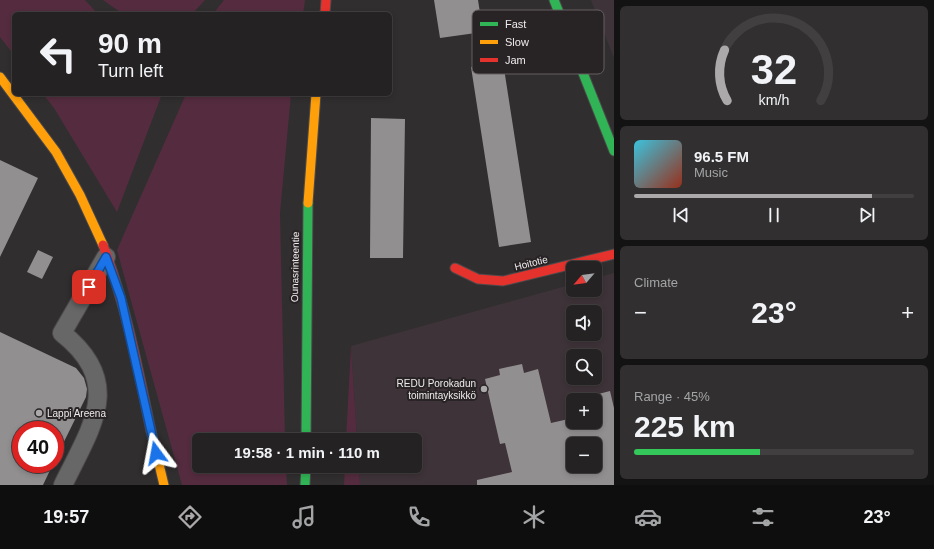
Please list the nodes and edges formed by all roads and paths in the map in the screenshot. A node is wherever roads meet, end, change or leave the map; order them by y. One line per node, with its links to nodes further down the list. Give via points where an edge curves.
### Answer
1 (326, 0): 4 (street)
2 (554, 0): 3 (street)
3 (558, 10)
4 (325, 12)
5 (583, 74): 10 (street)
6 (0, 77): 7 (street)
7 (12, 92)
8 (15, 96): 12 (street, via 63,162 93,222)
9 (316, 96): 14 (street, Ounasrinteentie, via 310,147 306,248)
10 (614, 151)
11 (614, 254): 13 (street, Hoitotie, via 503,281 486,282)
12 (106, 257): 16 (street, via 62,333 78,346 89,363 98,390 94,421); 17 (street, via 121,298)
13 (455, 268)
14 (306, 433)
15 (306, 473): 18 (street)
16 (63, 485)
17 (164, 485)
18 (305, 485)

